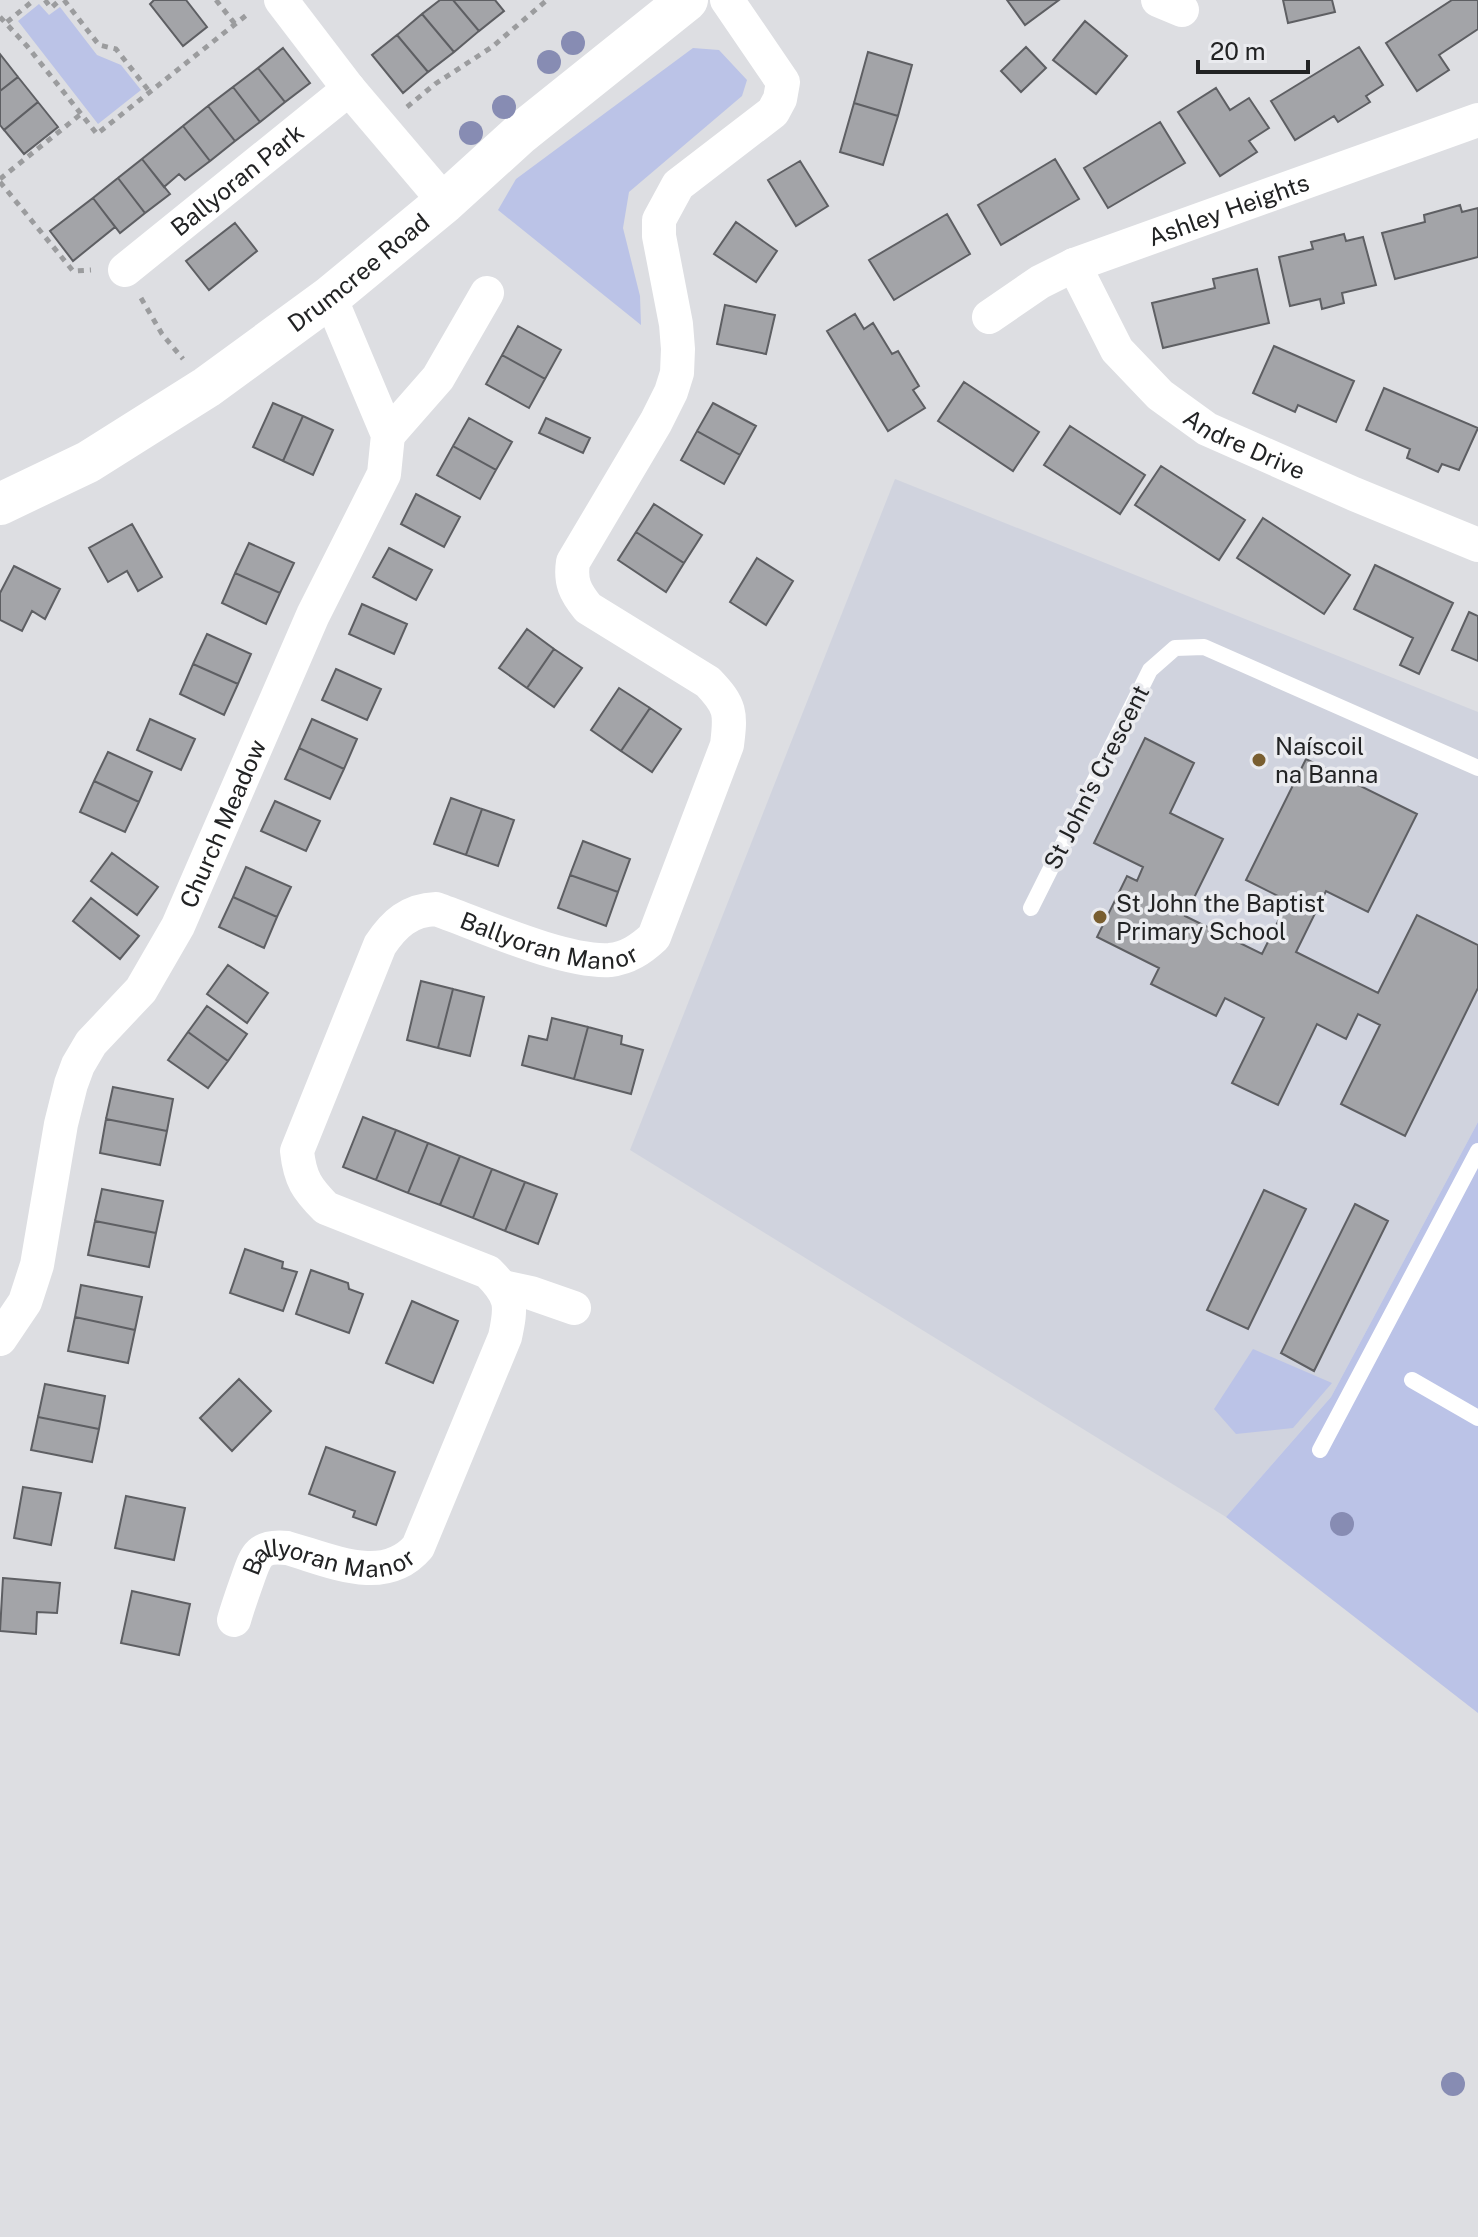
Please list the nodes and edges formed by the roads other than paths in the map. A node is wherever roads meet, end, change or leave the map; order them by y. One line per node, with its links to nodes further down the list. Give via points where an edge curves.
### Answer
1 (687, 0): 6 (street, Drumcree Road, via 521,133)
2 (727, 0): 18 (street, Ballyoran Manor, via 777,70 783,82 780,99 773,112 678,185 659,220 676,324 677,373 656,422 573,562 570,578 588,608 708,682 731,713 727,745 654,937 641,949 611,960 577,958 436,909 420,909 390,929 297,1151 299,1172 326,1208 488,1272)
3 (268, 4): 4 (street)
4 (349, 89): 6 (street); 8 (street, Ballyoran Park)
5 (1478, 120): 7 (street, Ashley Heights)
6 (445, 202): 10 (street, Drumcree Road)
7 (1074, 265): 11 (street, Ashley Heights); 14 (street, Andre Drive, via 1117,350 1160,395 1207,429)
8 (125, 270)
9 (487, 293): 12 (street, via 438,378)
10 (330, 297): 12 (street, Church Meadow); 13 (street, Drumcree Road, via 207,387 88,462)
11 (989, 317)
12 (388, 435): 20 (street, Church Meadow, via 384,474 313,615 178,926 141,990 78,1065 61,1124 37,1265 25,1302)
13 (0, 504)
14 (1478, 545)
15 (1478, 768): 16 (lane, St John's Crescent, via 1204,647 1175,648 1150,670)
16 (1031, 908)
17 (1478, 1151): 23 (lane)
18 (503, 1287): 19 (street); 24 (street, Ballyoran Manor, via 511,1308 505,1337 418,1547 396,1566 370,1569 287,1548 264,1550 250,1566)
19 (574, 1308)
20 (0, 1339)
21 (1412, 1380): 22 (lane)
22 (1478, 1418)
23 (1320, 1450)
24 (234, 1620)

